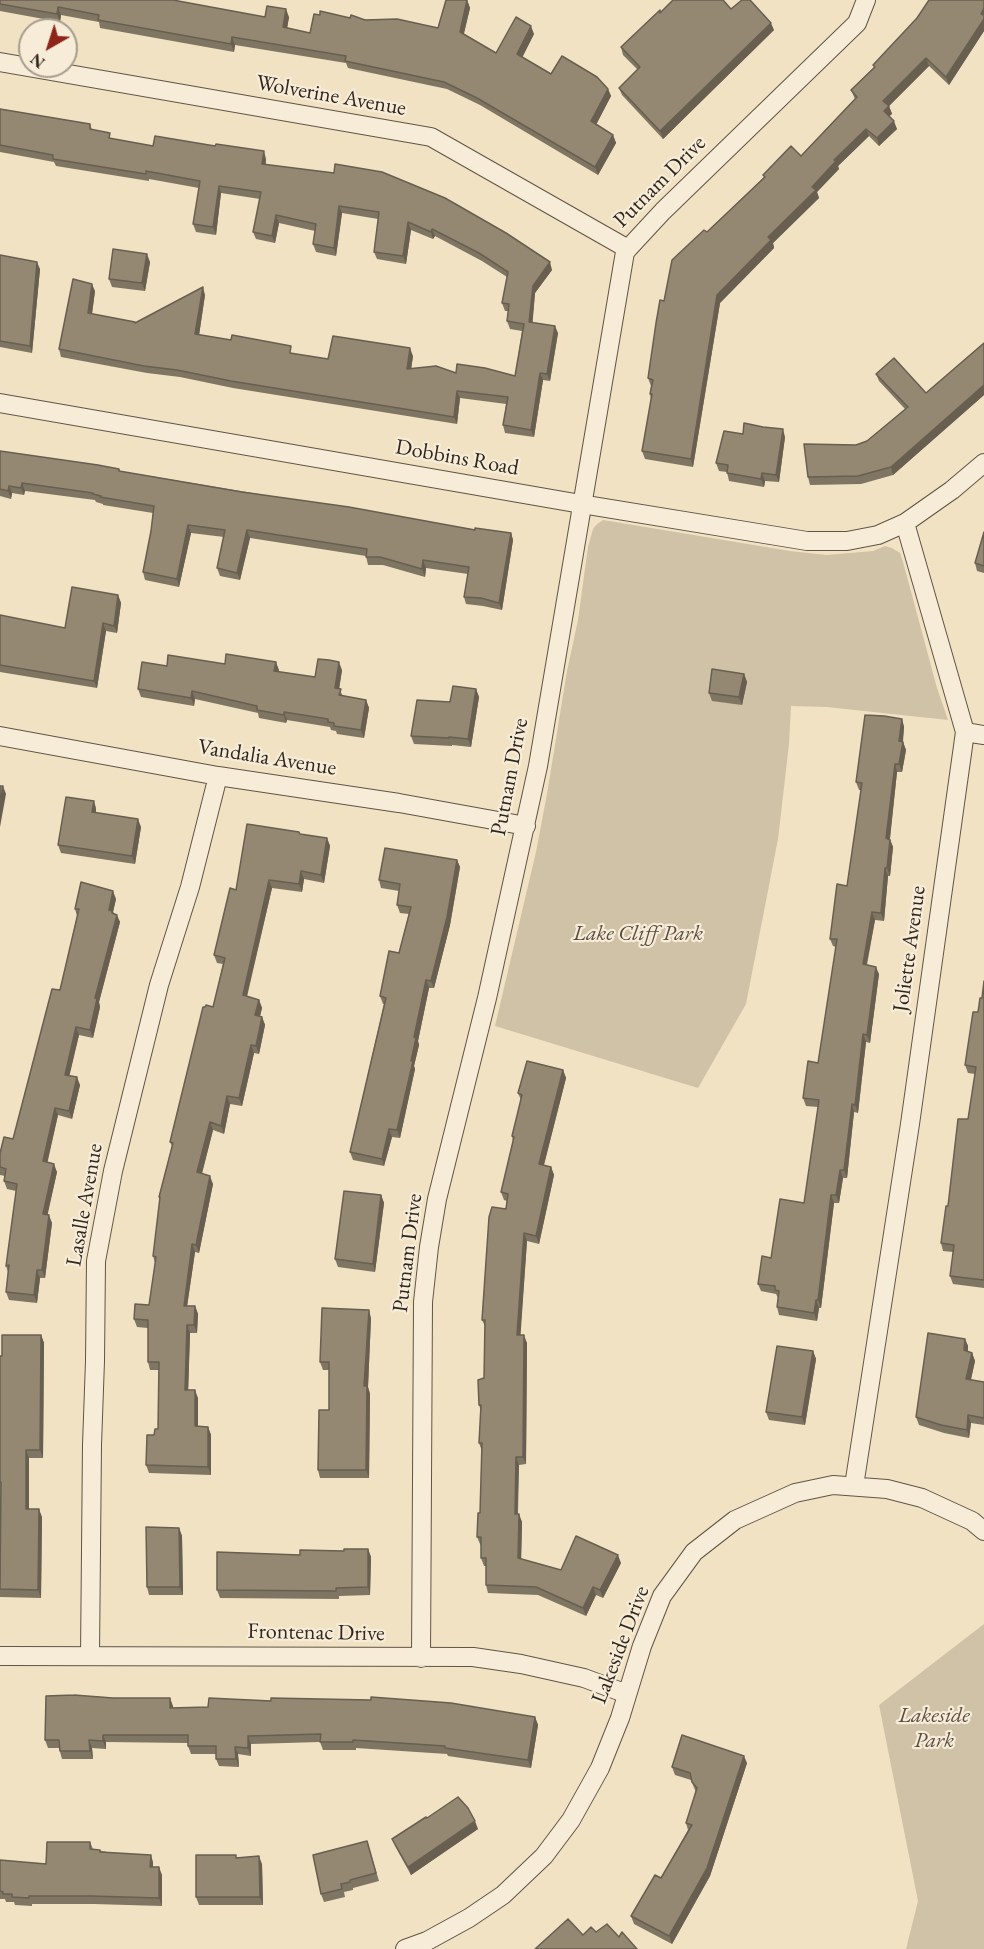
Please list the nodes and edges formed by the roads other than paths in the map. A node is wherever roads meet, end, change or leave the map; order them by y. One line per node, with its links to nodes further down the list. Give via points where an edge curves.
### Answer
1 (866, 0): 3 (street, Putnam Drive, via 856,23)
2 (0, 62): 3 (street, Wolverine Avenue, via 431,137)
3 (628, 249): 6 (street, Putnam Drive, via 616,296)
4 (0, 403): 6 (street, Dobbins Road)
5 (984, 462): 7 (street)
6 (581, 504): 7 (street, Dobbins Road, via 807,541 878,536); 12 (street, Putnam Drive)
7 (905, 523): 8 (street, Joliette Avenue)
8 (964, 732): 9 (street); 13 (street, Joliette Avenue, via 910,1124)
9 (984, 735)
10 (0, 736): 11 (street, Vandalia Avenue)
11 (218, 776): 12 (street, Vandalia Avenue); 15 (street, Lasalle Avenue, via 190,887 159,984 113,1171 96,1261)
12 (526, 826): 17 (street, Putnam Drive, via 429,1247 423,1302)
13 (854, 1486): 14 (street, Lakeside Drive, via 922,1498 972,1521); 18 (street, Lakeside Drive, via 833,1485 795,1493 735,1520 694,1552 662,1596)
14 (984, 1531)
15 (90, 1655): 16 (street, Frontenac Drive); 17 (street, Frontenac Drive)
16 (0, 1656)
17 (421, 1658): 18 (street, Frontenac Drive, via 473,1657 521,1664 584,1678)
18 (627, 1694): 19 (street, Lakeside Drive, via 600,1768 571,1820 544,1856 503,1895 427,1941)
19 (405, 1949)

